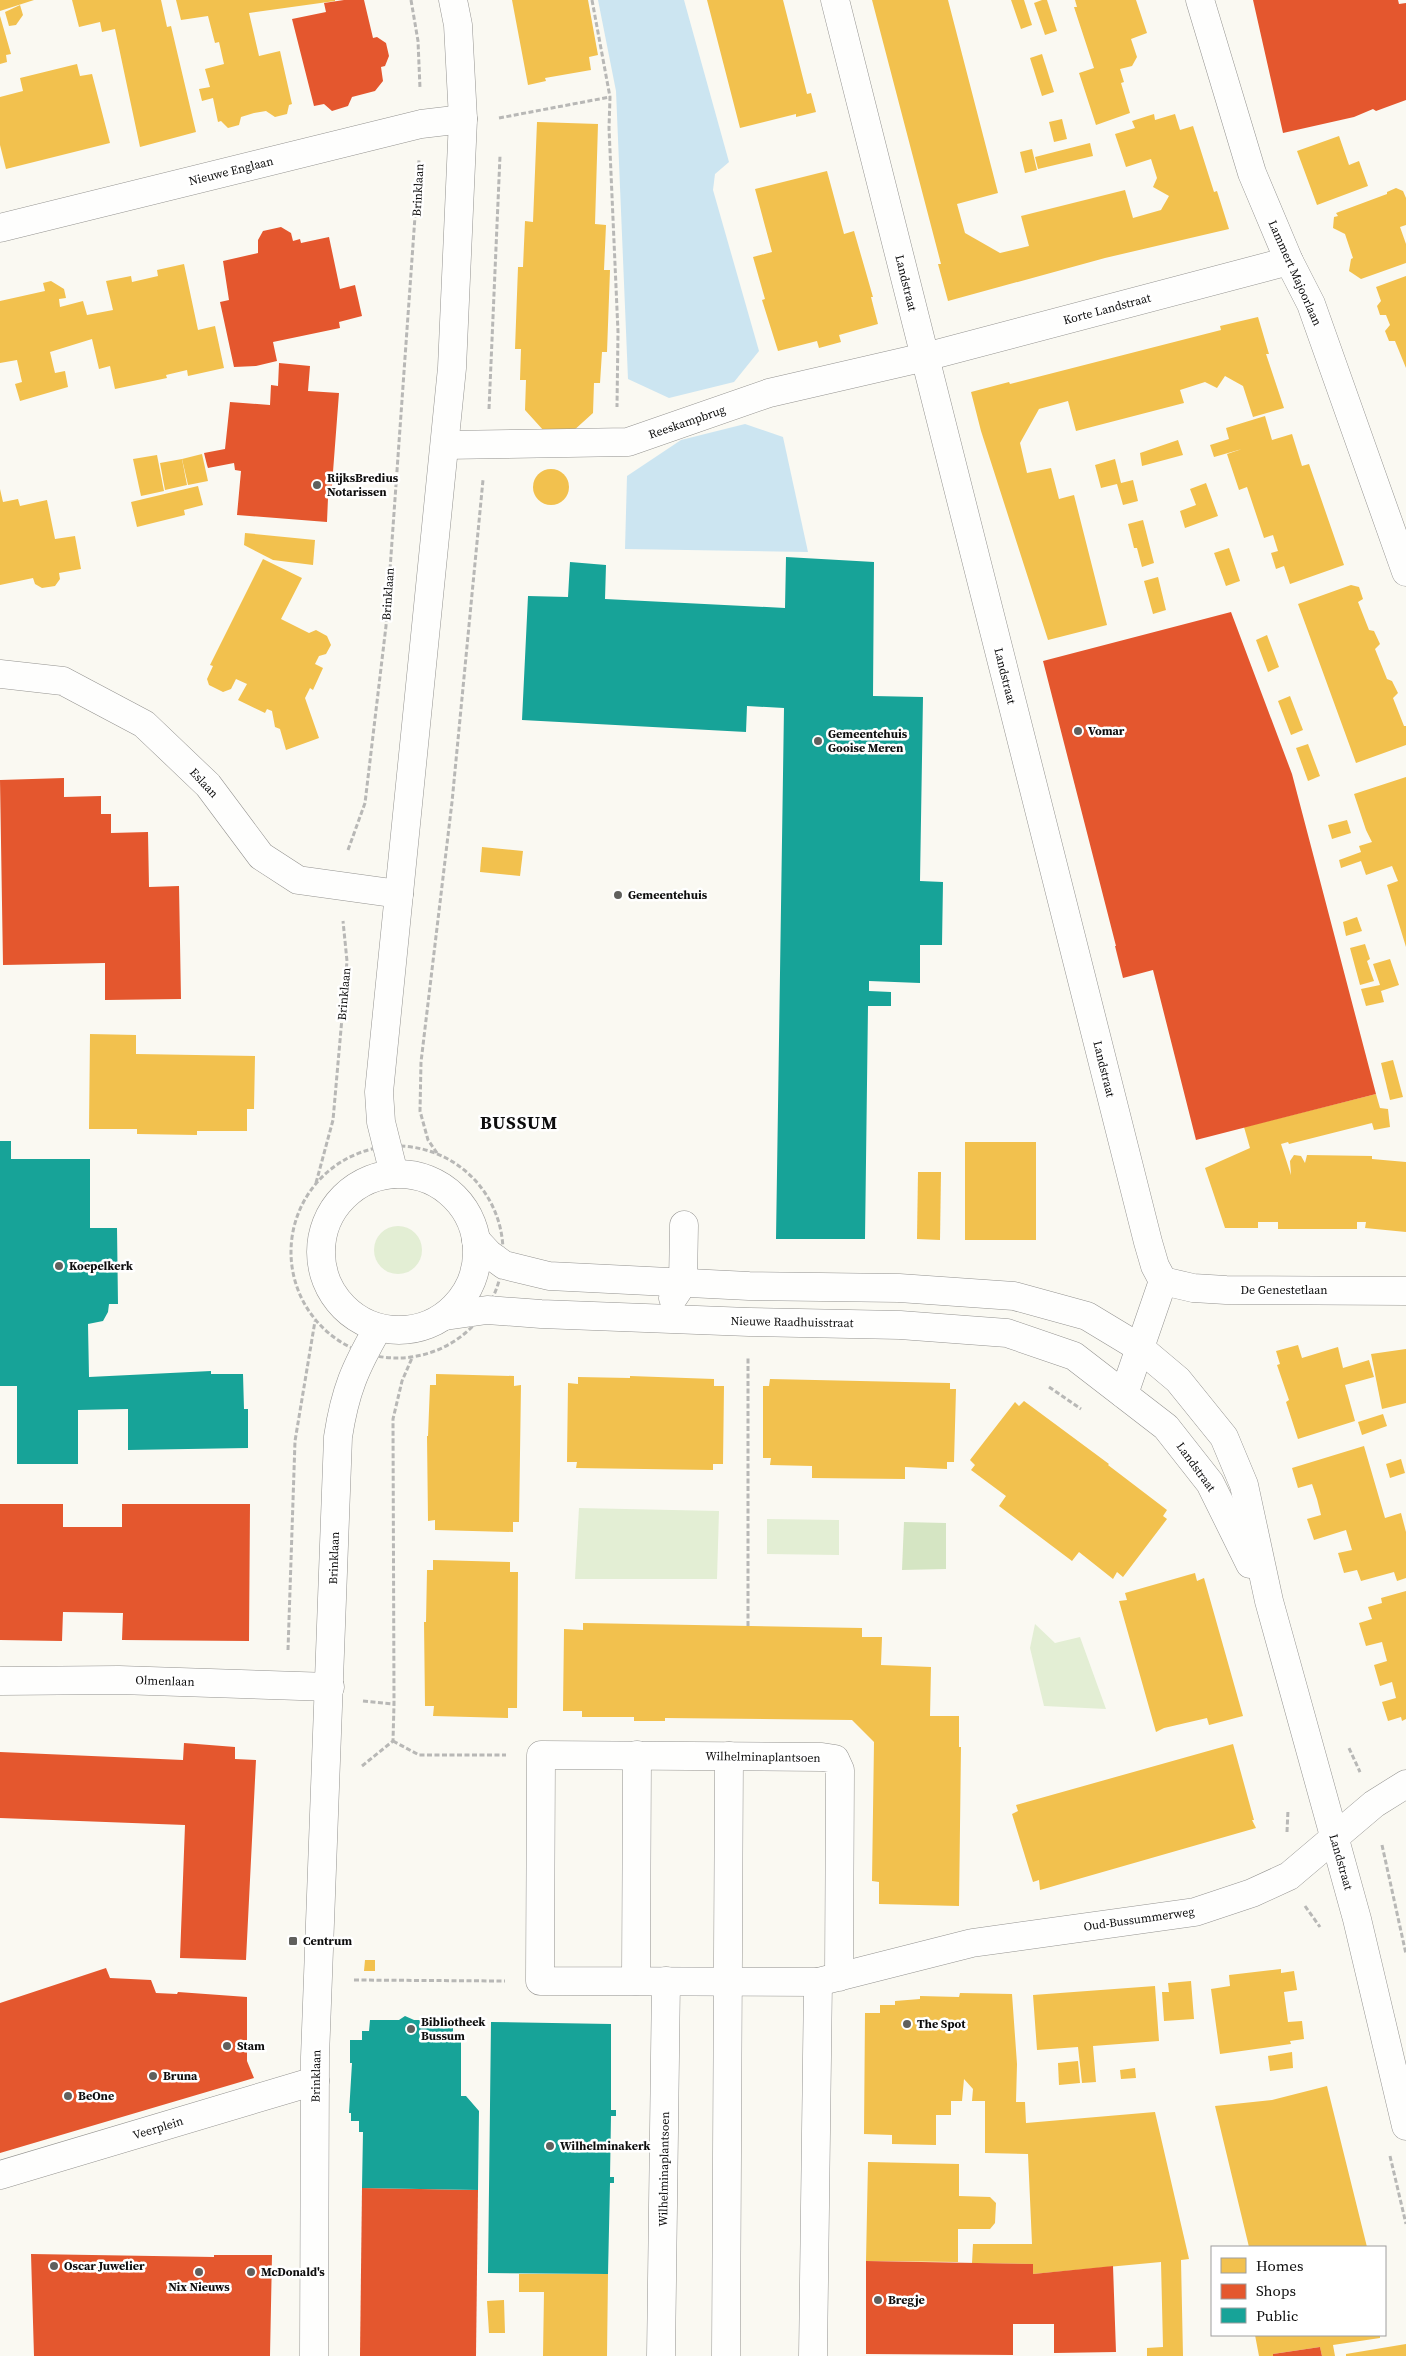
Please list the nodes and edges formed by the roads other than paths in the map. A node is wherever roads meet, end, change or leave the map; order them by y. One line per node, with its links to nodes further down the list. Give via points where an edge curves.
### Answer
1 (453, 0): 4 (street, via 458,25)
2 (835, 0): 7 (street, Landstraat)
3 (1200, 0): 6 (street, Lammert Majoorlaan, via 1252,173)
4 (463, 120): 5 (street, Nieuwe Englaan, via 421,124); 8 (street, via 452,368)
5 (0, 228)
6 (1289, 262): 7 (street, Korte Landstraat); 9 (street, Lammert Majoorlaan, via 1311,304)
7 (925, 357): 8 (street, Reeskampbrug, via 769,393 628,442); 15 (street, Landstraat, via 1148,1242)
8 (445, 445): 11 (street)
9 (1406, 572)
10 (0, 674): 11 (street, Eslaan, via 63,681 144,724 208,785 261,856 298,880)
11 (400, 894): 12 (street, via 378,1092 381,1122)
12 (394, 1174): 14 (street, via 417,1176 438,1185 469,1218); 20 (street, via 369,1180 348,1193 332,1212 322,1235 321,1260 327,1283 339,1304)
13 (684, 1225): 16 (street)
14 (476, 1240): 16 (street, via 504,1265 549,1276); 18 (street, via 475,1269 464,1295)
15 (1163, 1281): 17 (street, De Genestetlaan, via 1193,1288 1226,1290); 21 (street)
16 (683, 1283): 19 (street, via 674,1298 661,1309); 21 (street, via 899,1288 1014,1296 1087,1316)
17 (1406, 1291)
18 (445, 1316): 19 (street, Nieuwe Raadhuisstraat, via 487,1310); 20 (street, via 424,1326 401,1331)
19 (630, 1317): 22 (street, Nieuwe Raadhuisstraat, via 900,1325 1007,1334 1074,1356)
20 (378, 1328): 25 (street, Brinklaan, via 351,1380 343,1403 338,1437)
21 (1140, 1348): 22 (street); 23 (street, Landstraat, via 1178,1380 1224,1437 1244,1485)
22 (1124, 1394): 23 (street, Landstraat, via 1166,1427 1210,1483)
23 (1269, 1601): 29 (street, Landstraat)
24 (0, 1681): 25 (street, Olmenlaan, via 119,1680)
25 (330, 1687): 34 (street, Brinklaan)
26 (637, 1756): 27 (street, Wilhelminaplantsoen); 31 (street); 31 (street, Wilhelminaplantsoen, via 541,1756 540,1981)
27 (730, 1756): 30 (street, Wilhelminaplantsoen, via 822,1757 835,1759 840,1770); 33 (street)
28 (1406, 1784): 29 (street, Oud-Bussummerweg, via 1374,1804)
29 (1334, 1837): 30 (street, Oud-Bussummerweg, via 1290,1876 1195,1912 972,1942); 35 (street, Landstraat, via 1360,1929)
30 (828, 1979): 33 (street); 40 (street, Wilhelminaplantsoen)
31 (636, 1982): 32 (street)
32 (666, 1982): 33 (street); 38 (street, Wilhelminaplantsoen)
33 (728, 1982): 39 (street)
34 (315, 2081): 36 (street, Veerplein); 37 (street, Brinklaan)
35 (1406, 2126)
36 (0, 2175)
37 (314, 2356)
38 (661, 2356)
39 (726, 2356)
40 (813, 2356)

